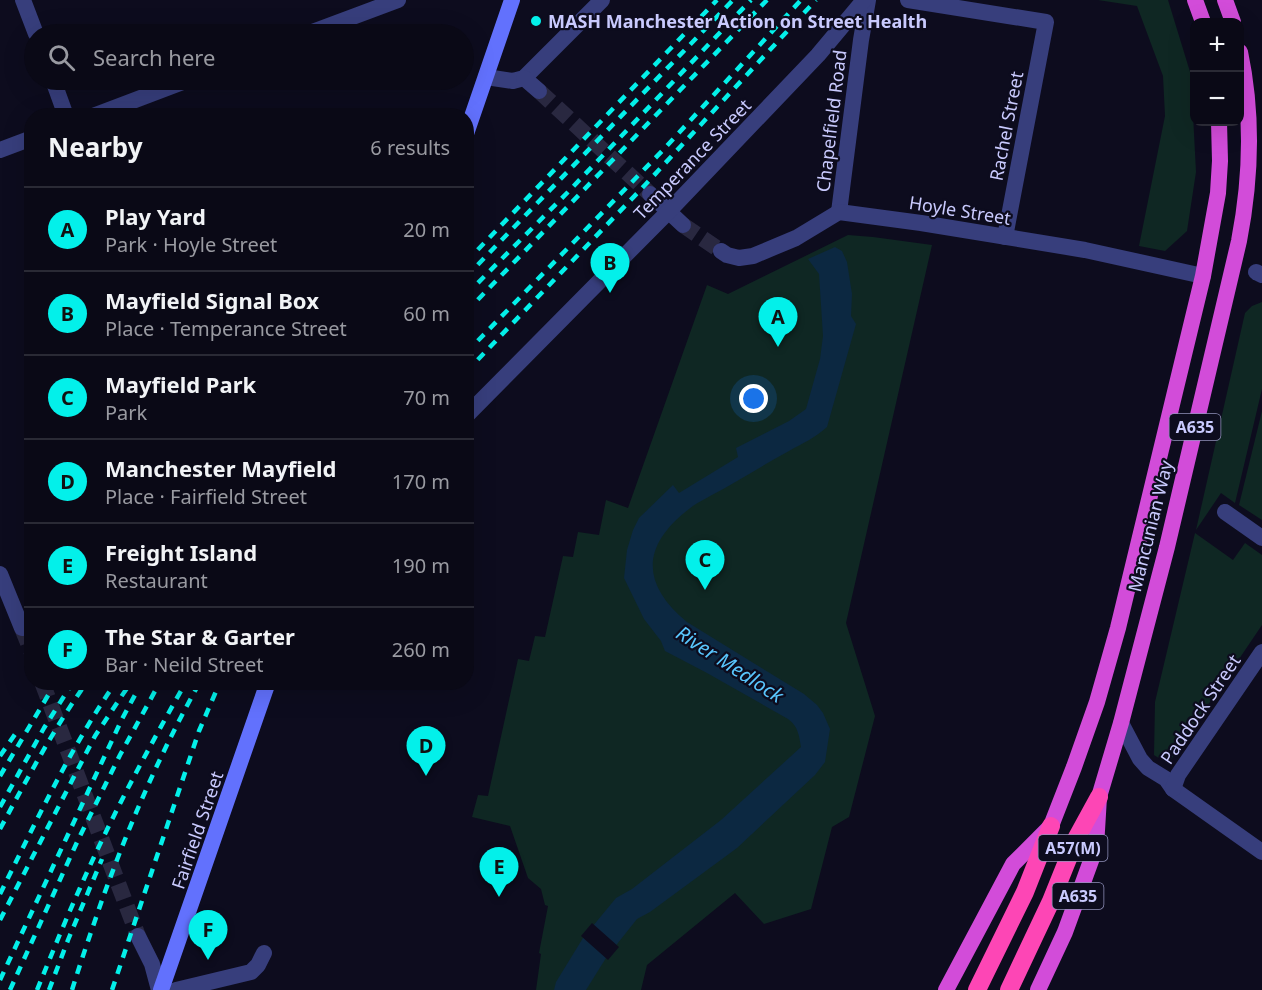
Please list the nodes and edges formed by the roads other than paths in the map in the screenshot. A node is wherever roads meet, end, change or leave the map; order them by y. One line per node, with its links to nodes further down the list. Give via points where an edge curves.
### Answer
1 (23, 0): 11 (street)
2 (398, 0): 12 (street)
3 (512, 0): 14 (main road)
4 (602, 0): 15 (street)
5 (866, 0): 26 (street, Temperance Street); 27 (street, Chapelfield Road)
6 (908, 0): 29 (street, Rachel Street, via 1046,22)
7 (1196, 0): 9 (highway)
8 (1225, 0): 10 (highway)
9 (1202, 18)
10 (1232, 18)
11 (32, 24)
12 (334, 24)
13 (1242, 72): 39 (highway, Mancunian Way / A635, via 1248,118 1246,205 1184,477)
14 (486, 77): 15 (street, via 513,81); 21 (main road)
15 (524, 78): 18 (street)
16 (57, 90): 19 (street)
17 (162, 90): 20 (street)
18 (539, 91)
19 (63, 108)
20 (114, 108)
21 (474, 111)
22 (1219, 126): 31 (highway, Mancunian Way / A635, via 1218,193)
23 (24, 141): 24 (street)
24 (0, 150)
25 (650, 194): 26 (street)
26 (668, 212): 28 (street); 32 (street, Temperance Street)
27 (839, 212): 29 (street, Hoyle Street); 30 (street, via 796,238 753,256 739,258)
28 (683, 225)
29 (1005, 237): 31 (street, Hoyle Street)
30 (721, 251)
31 (1203, 276): 42 (highway, Mancunian Way / A635, via 1118,628)
32 (474, 408)
33 (1225, 512): 34 (street)
34 (1262, 538)
35 (0, 574): 36 (street)
36 (22, 628)
37 (1262, 652): 40 (street, Paddock Street, via 1179,773)
38 (265, 690): 46 (main road, Fairfield Street)
39 (1121, 723): 40 (street, via 1140,759); 41 (highway, Mancunian Way / A635)
40 (1173, 789): 43 (street)
41 (1099, 797): 50 (highway, Mancunian Way / A57(M), via 1076,839); 51 (highway, A635, via 1096,847 1065,932)
42 (1051, 826): 48 (highway, via 1013,864); 49 (highway, Mancunian Way / A57(M), via 1025,892)
43 (1262, 852)
44 (138, 936): 46 (street)
45 (264, 953): 47 (street, via 251,972)
46 (160, 990)
47 (176, 990)
48 (946, 990)
49 (977, 990)
50 (1009, 990)
51 (1038, 990)

